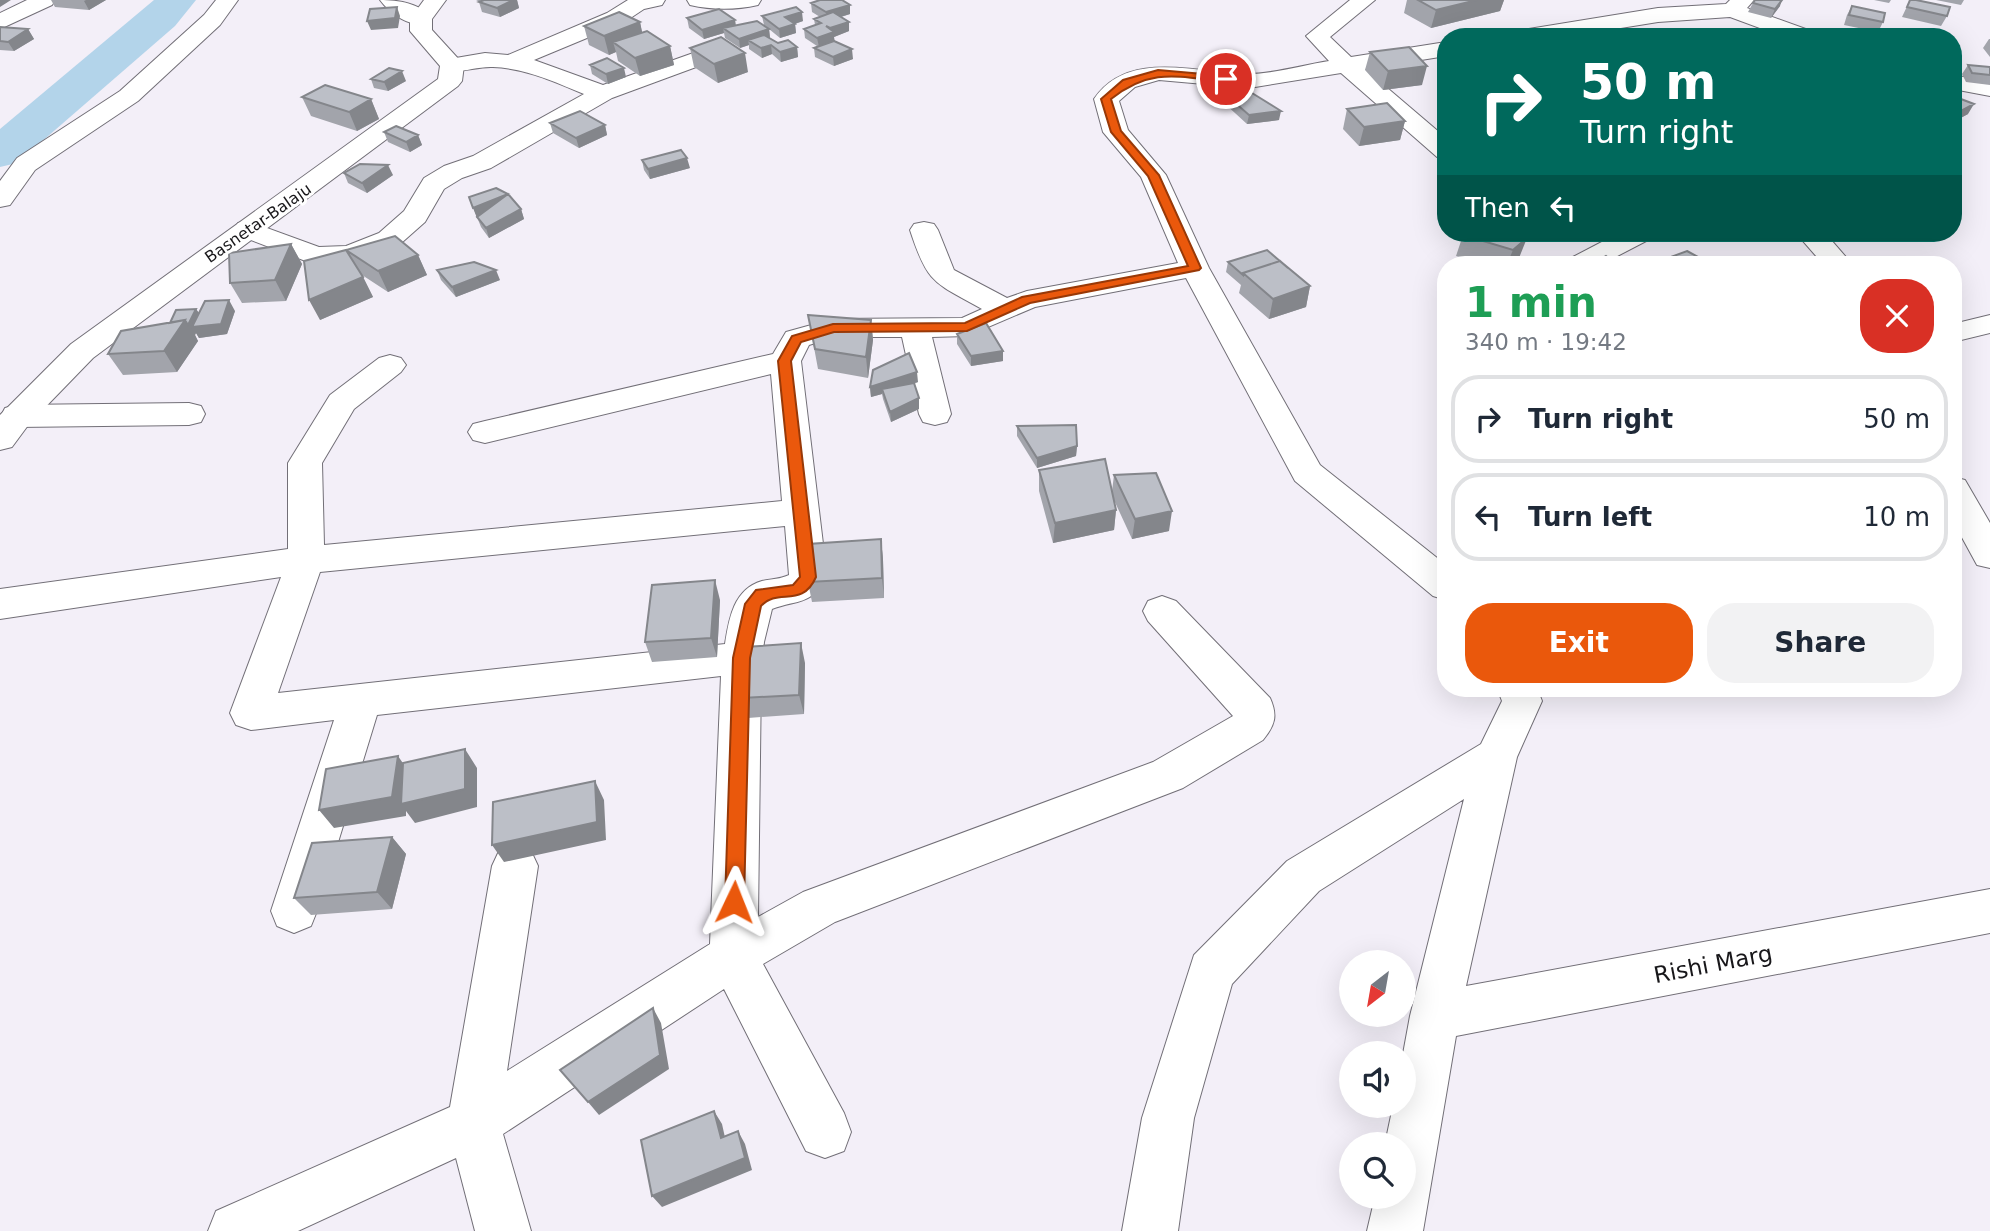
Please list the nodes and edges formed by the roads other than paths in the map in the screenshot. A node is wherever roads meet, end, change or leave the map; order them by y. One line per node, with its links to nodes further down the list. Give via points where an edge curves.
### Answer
1 (44, 0): 13 (street)
2 (227, 0): 26 (street, via 212,20 129,96 26,164)
3 (391, 0): 10 (street, via 396,6)
4 (654, 0): 19 (street)
5 (698, 0): 8 (street)
6 (750, 0): 8 (street)
7 (1364, 0): 21 (street, via 1317,36)
8 (723, 2): 12 (street)
9 (1738, 5): 11 (street); 16 (street)
10 (428, 9): 20 (street, via 421,31)
11 (1658, 15): 14 (street); 15 (street)
12 (739, 20)
13 (0, 22)
14 (1578, 28)
15 (1686, 28)
16 (1787, 28)
17 (1437, 50): 21 (street)
18 (699, 58): 24 (street)
19 (510, 62): 20 (street); 24 (street)
20 (452, 65): 27 (street, Basnetar-Balaju, via 450,81 442,89)
21 (1346, 65): 25 (street); 33 (street, via 1249,80 1158,73 1127,82 1106,99 1116,132 1153,175)
22 (1962, 84): 23 (street)
23 (1990, 89)
24 (603, 93): 27 (street, via 482,162 433,184 415,216 389,239 350,254 316,256)
25 (1437, 144)
26 (0, 199)
27 (248, 229): 42 (street, Basnetar-Balaju, via 82,351)
28 (924, 230): 34 (street, via 944,276)
29 (1623, 242): 31 (street)
30 (1818, 242): 32 (street)
31 (1596, 256)
32 (1831, 256)
33 (1195, 268): 34 (street, via 1027,300); 48 (street, via 1307,472)
34 (1005, 309): 36 (street, via 967,327)
35 (1990, 324): 37 (street)
36 (915, 328): 38 (street, via 833,328 796,339); 41 (street)
37 (1962, 333)
38 (785, 361): 43 (street); 45 (street)
39 (390, 365): 47 (street, via 342,402 305,463)
40 (189, 414): 42 (street)
41 (935, 414)
42 (9, 427)
43 (485, 432)
44 (1962, 505): 46 (street)
45 (801, 512): 47 (street); 51 (street, via 808,577 796,590 762,595 753,604)
46 (1990, 555)
47 (306, 560): 49 (street); 53 (street, via 251,713)
48 (1437, 574)
49 (0, 604)
50 (1162, 611): 58 (street, via 1255,710 1255,720 1248,728 1168,775 819,907)
51 (742, 658): 53 (street); 58 (street)
52 (1520, 697): 54 (street)
53 (361, 701): 56 (street)
54 (1496, 757): 59 (street); 66 (street, via 1303,876 1211,971 1168,1118)
55 (515, 866): 60 (street)
56 (294, 911)
57 (1990, 911): 59 (street, Rishi Marg)
58 (733, 956): 60 (street); 61 (street)
59 (1435, 1016): 62 (street)
60 (473, 1123): 64 (street); 65 (street)
61 (825, 1132)
62 (1414, 1132)
63 (1400, 1209): 67 (street)
64 (236, 1231)
65 (503, 1231)
66 (1150, 1231)
67 (1395, 1231)

